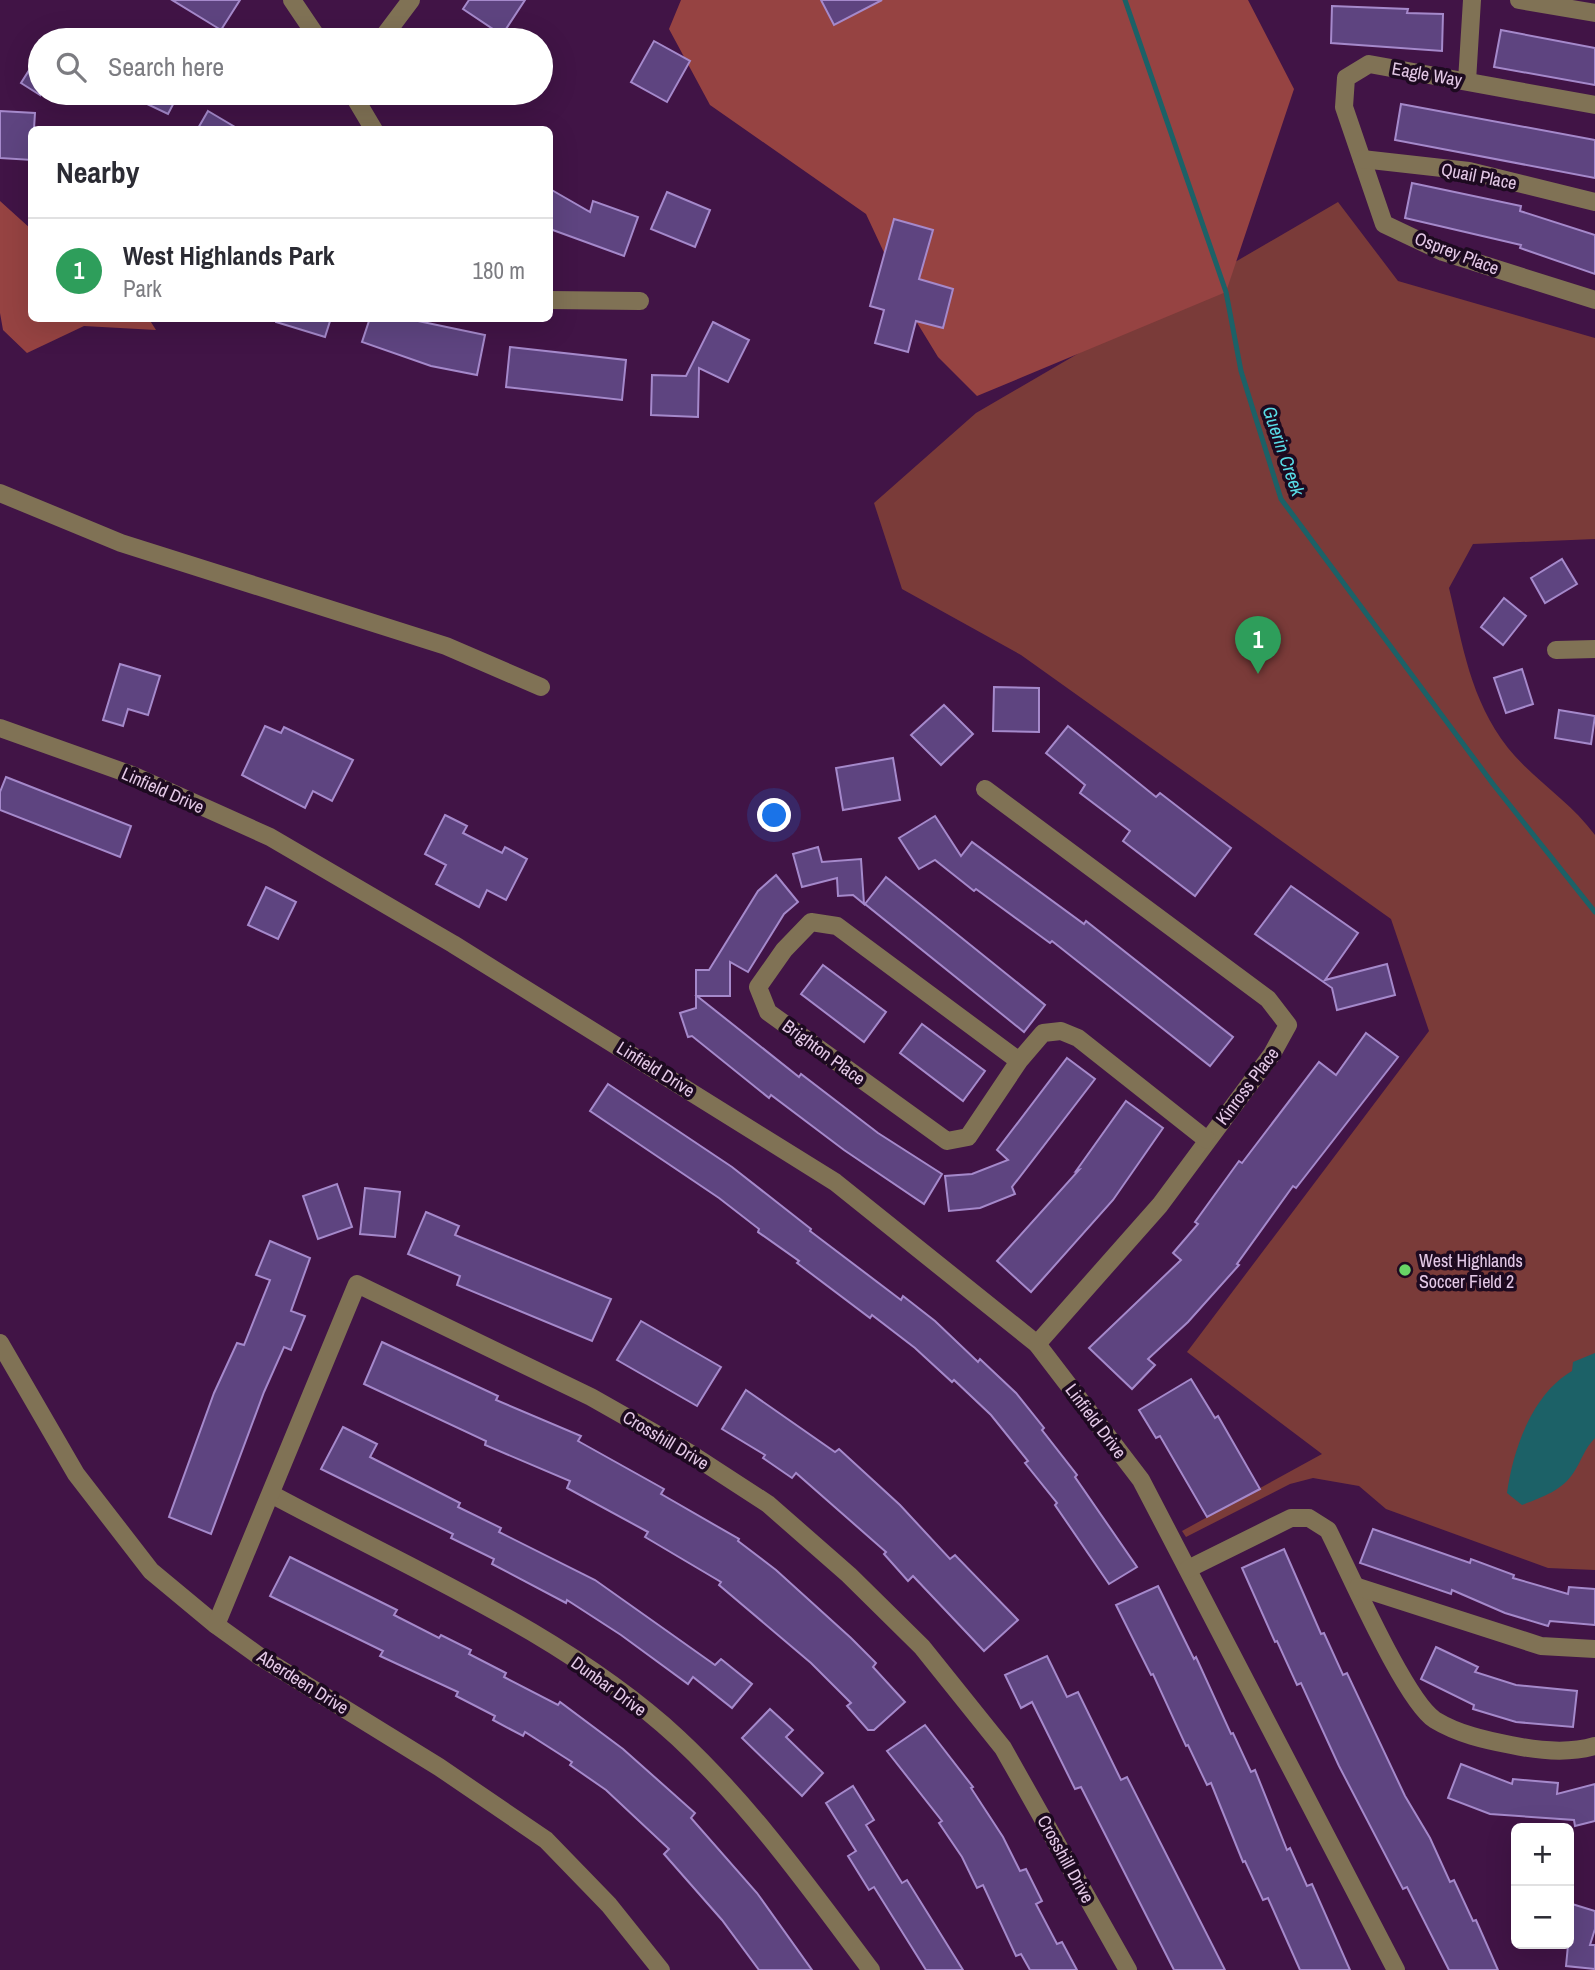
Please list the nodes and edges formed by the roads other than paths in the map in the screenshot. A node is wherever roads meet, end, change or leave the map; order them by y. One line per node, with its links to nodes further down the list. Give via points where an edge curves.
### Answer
1 (292, 0): 6 (street)
2 (411, 0): 7 (street)
3 (1472, 0): 8 (street)
4 (1519, 0): 5 (street)
5 (1595, 13)
6 (311, 28)
7 (391, 28)
8 (1467, 81): 10 (street, Eagle Way); 12 (street, Eagle Way, via 1369,64 1346,78 1345,107)
9 (359, 105): 11 (street)
10 (1595, 105)
11 (372, 126)
12 (1362, 159): 13 (street, Quail Place, via 1469,171); 15 (street, Osprey Place, via 1384,224 1443,252)
13 (1595, 202)
14 (553, 300): 16 (street)
15 (1595, 300)
16 (640, 301)
17 (0, 493): 20 (street, via 121,543 446,646)
18 (1595, 649): 19 (street)
19 (1556, 650)
20 (541, 687)
21 (0, 728): 26 (street, Linfield Drive, via 132,775 270,837 453,944 835,1182)
22 (985, 789): 24 (street, Kinross Place, via 1268,999 1288,1025 1272,1054)
23 (1019, 1062): 23 (street, Brighton Place, via 837,926 811,922 758,987 768,1012 947,1141 968,1137); 24 (street, Brighton Place, via 1043,1033 1062,1031)
24 (1207, 1140): 26 (street, Kinross Place, via 1160,1205)
25 (0, 1343): 30 (street, Aberdeen Drive, via 76,1475 151,1570)
26 (1037, 1344): 28 (street, Linfield Drive, via 1141,1480)
27 (271, 1494): 30 (street, Crosshill Drive); 34 (street, Dunbar Drive, via 542,1639 610,1683 679,1739 776,1844); 35 (street, Crosshill Drive, via 357,1284 591,1397 768,1504 922,1647 1003,1748)
28 (1188, 1569): 29 (street, via 1291,1518 1309,1518 1328,1530); 36 (street, Linfield Drive)
29 (1358, 1587): 31 (street, via 1541,1646); 32 (street, via 1406,1688 1433,1719 1476,1738 1528,1749 1576,1752)
30 (216, 1625): 33 (street, Aberdeen Drive, via 546,1840)
31 (1595, 1649)
32 (1595, 1746)
33 (661, 1970)
34 (871, 1970)
35 (1128, 1970)
36 (1396, 1970)

